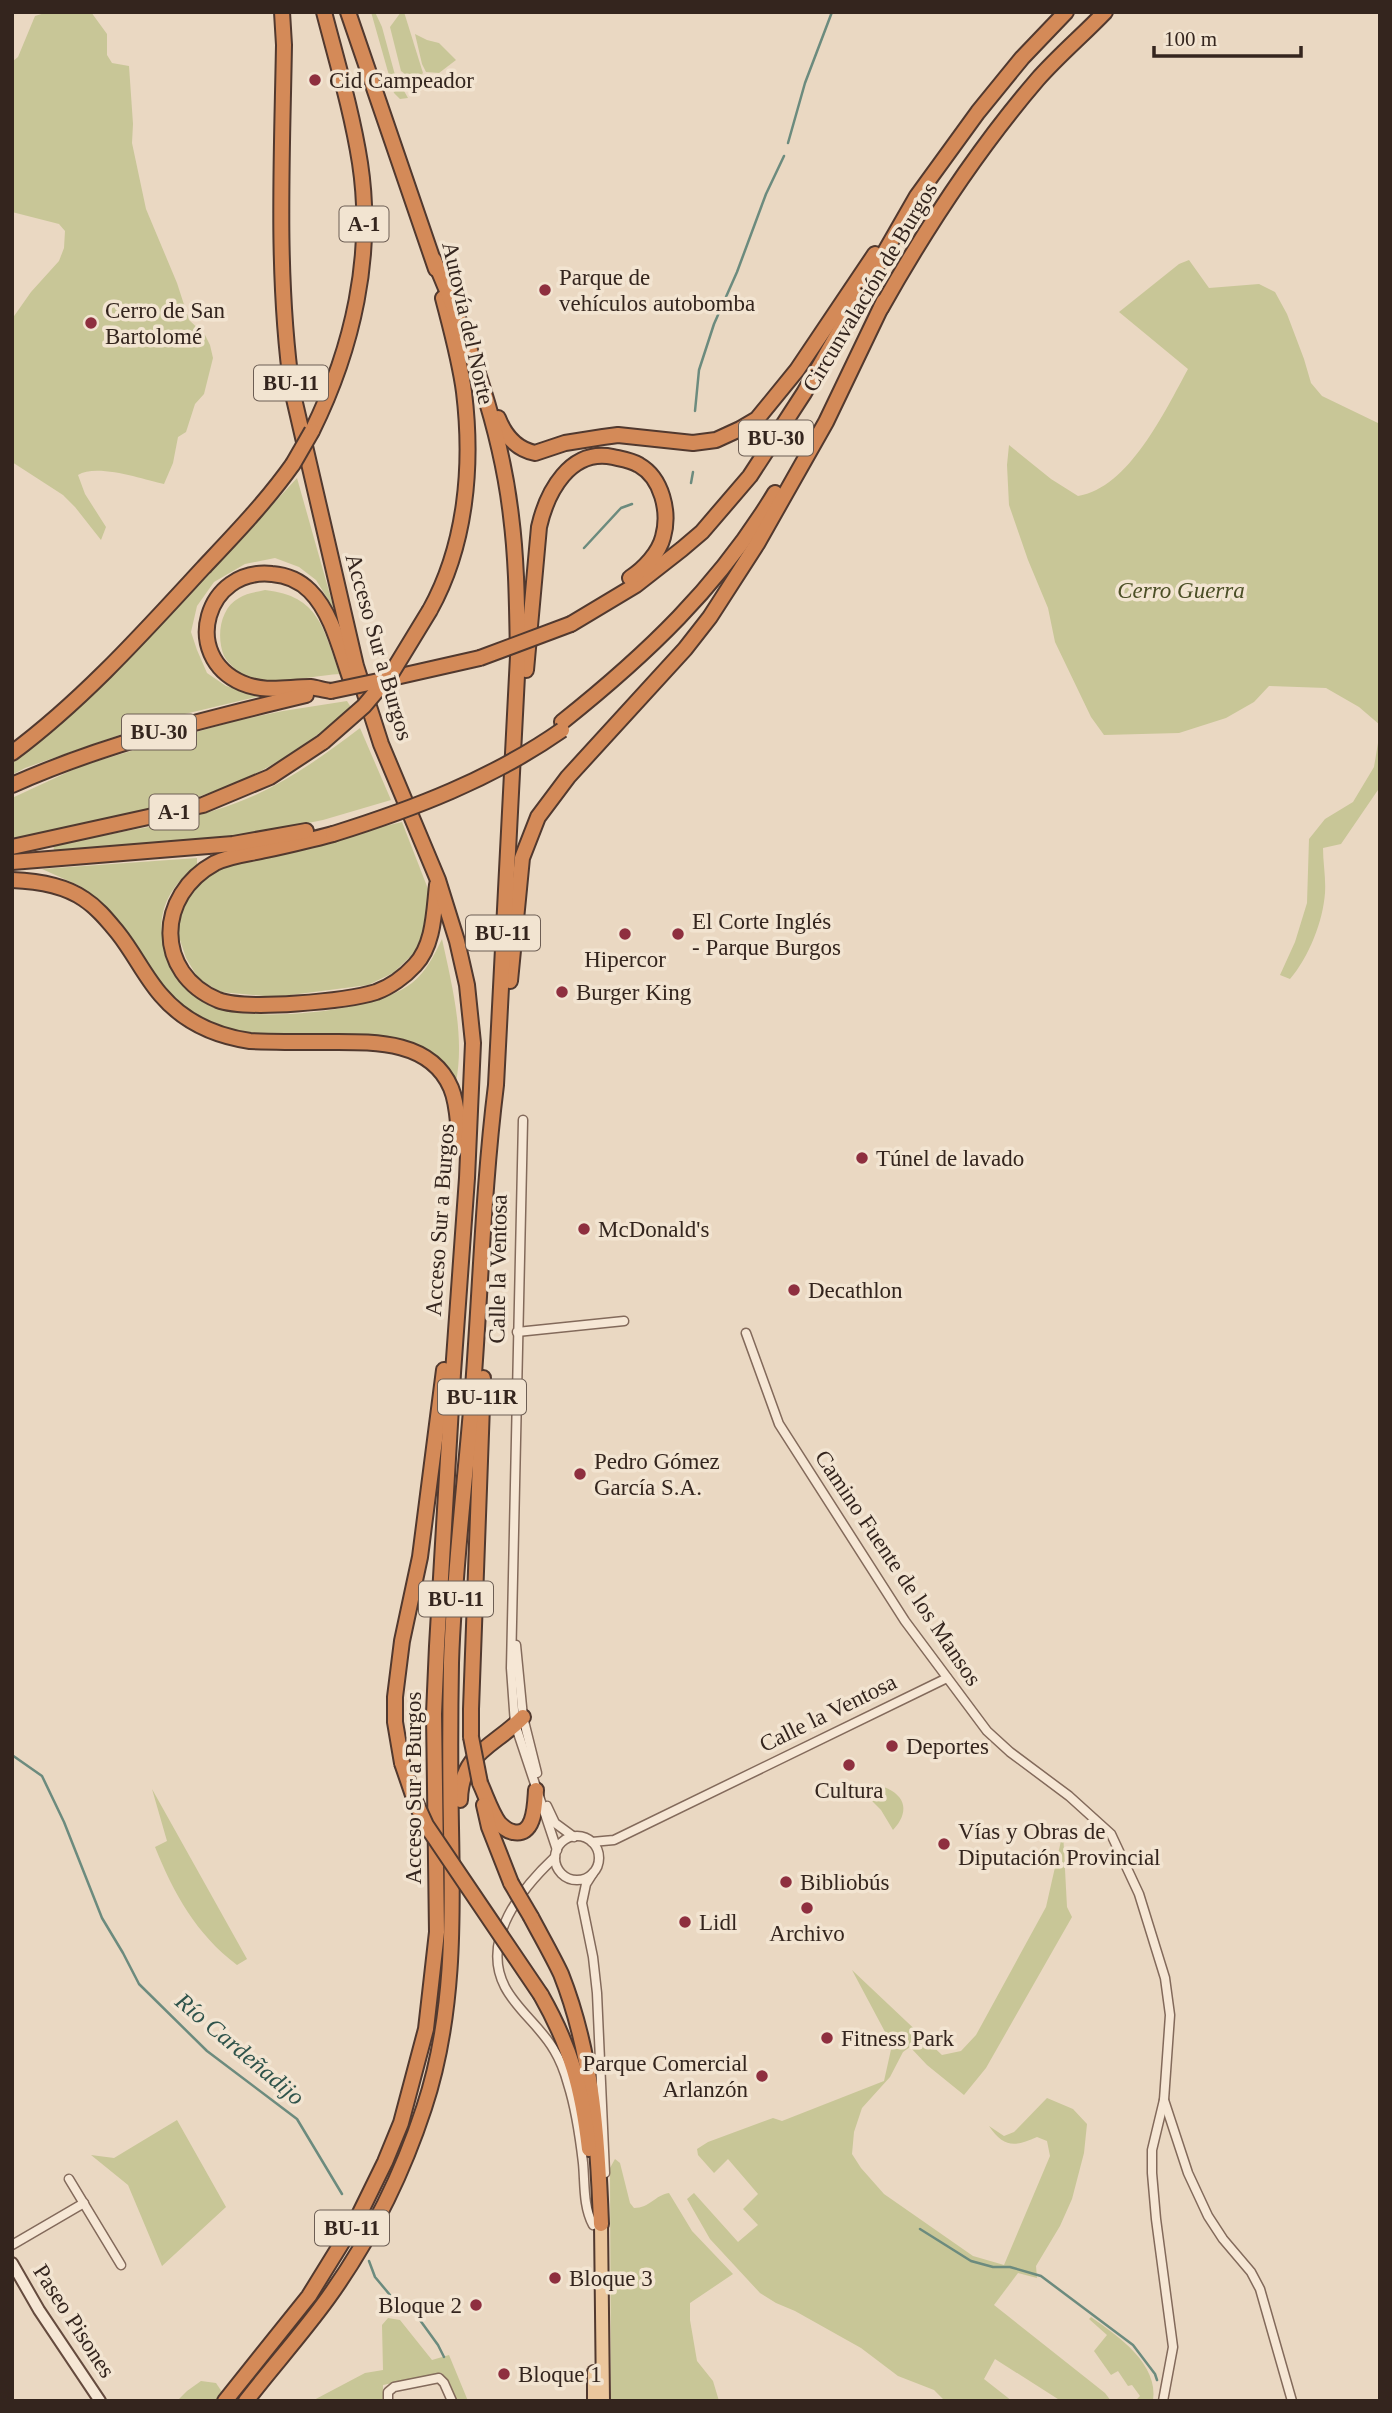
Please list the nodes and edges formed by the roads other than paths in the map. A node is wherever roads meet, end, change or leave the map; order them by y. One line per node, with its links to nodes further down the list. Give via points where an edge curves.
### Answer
1 (282, 12): 13 (highway, Acceso Sur a Burgos / BU-11, via 287,356 353,656)
2 (324, 12): 14 (highway, A-1, bridge, via 360,164 364,212 361,279 349,337 331,390 293,464 257,511 136,639)
3 (348, 12): 7 (highway, Autovía del Norte / A-1)
4 (1066, 12): 6 (highway, Circunvalación de Burgos / BU-30, via 978,111)
5 (1105, 12): 8 (highway, Circunvalación de Burgos / BU-30, via 1039,79 997,131)
6 (917, 196): 9 (highway, via 771,403 757,419 716,440 667,442 618,435 527,451 503,430); 10 (highway, Circunvalación de Burgos / BU-30, via 804,393 750,475 682,549 636,585)
7 (434, 260): 9 (highway, Acceso Sur a Burgos / BU-11); 17 (highway, Autovía del Norte / A-1, bridge, via 464,391 467,479 454,554 440,591 391,674 323,742 270,777 202,805)
8 (884, 302): 16 (highway, Circunvalación de Burgos / BU-30, via 765,510 700,597 649,649 562,726 452,784); 21 (highway, via 826,422 710,617 538,817 522,858)
9 (462, 324): 12 (highway, Acceso Sur a Burgos / BU-11, via 499,446 511,516 517,589)
10 (571, 624): 11 (highway, Circunvalación de Burgos / BU-30, bridge, via 480,658 331,691); 12 (highway, via 597,600 636,575 653,558 663,538 663,496 640,465 606,455 588,458 572,465 551,491 539,527 526,674)
11 (310, 691): 13 (highway, via 256,688 240,682 214,660 206,632 208,615 223,590 250,575 264,573 283,575 310,591 325,613 368,727); 15 (highway, BU-30, via 149,735)
12 (516, 708): 21 (highway, Acceso Sur a Burgos / BU-11)
13 (381, 744): 20 (highway, Acceso Sur a Burgos / BU-11)
14 (12, 753)
15 (12, 785)
16 (333, 830): 18 (highway, Circunvalación de Burgos / BU-30, via 233,844); 20 (highway, via 228,858 198,874 180,894 171,916 173,950 187,979 220,1000 243,1004 297,1003 376,992 416,964 431,933)
17 (12, 847)
18 (12, 862)
19 (12, 880): 23 (highway, via 48,884 83,898 106,918 160,995 200,1026 233,1039 380,1043 424,1057 452,1089)
20 (438, 880): 23 (highway, Acceso Sur a Burgos / BU-11, via 467,985 473,1043)
21 (496, 1085): 30 (highway, BU-11R, bridge, via 471,1709); 38 (highway, Acceso Sur a Burgos / BU-11, via 452,1659 452,1937)
22 (523, 1120): 26 (street, Calle la Ventosa)
23 (467, 1171): 24 (highway, Acceso Sur a Burgos / BU-11)
24 (457, 1317): 42 (highway, BU-11R, bridge, via 445,1365 420,1557 402,1641 395,1722 402,1763 426,1825 541,1995 562,2035 579,2082); 47 (highway, Acceso Sur a Burgos / BU-11, via 434,1714 436,1932 426,2029 401,2123 359,2216 316,2286)
25 (624, 1321): 26 (street)
26 (517, 1332): 29 (street, Calle la Ventosa, via 511,1668)
27 (746, 1334): 28 (street, Camino Fuente de los Mansos, via 779,1424 905,1621)
28 (947, 1678): 33 (street, Calle la Ventosa); 39 (street, Camino Fuente de los Mansos, via 987,1731 1083,1808 1111,1834 1123,1857 1156,1945 1169,1999)
29 (519, 1720): 31 (street, Calle la Ventosa); 31 (street, Calle la Ventosa); 38 (highway, via 479,1754 461,1783 461,1949)
30 (480, 1783): 31 (highway, via 498,1822 511,1832 526,1830); 42 (highway, bridge, via 489,1827 511,1883 560,1972 584,2046 597,2131)
31 (539, 1800): 32 (street, Calle la Ventosa, via 555,1823); 35 (street, Calle la Ventosa)
32 (574, 1837): 34 (street); 35 (street, via 561,1843)
33 (614, 1840): 34 (street, Calle la Ventosa); 36 (street, Calle la Ventosa)
34 (592, 1842): 36 (street)
35 (556, 1854): 37 (street, via 565,1877 580,1880); 42 (street, via 507,1917 497,1959 505,1987 553,2048 566,2078 582,2151 586,2212)
36 (599, 1859): 37 (street)
37 (593, 1874): 42 (street, via 582,1903 597,1993 605,2142 606,2209)
38 (444, 2032): 48 (highway, Acceso Sur a Burgos / BU-11, via 424,2108 398,2177 355,2257 307,2327)
39 (1164, 2100): 53 (street, via 1152,2150 1172,2347); 54 (street, Camino Fuente de los Mansos, via 1196,2194 1260,2289)
40 (69, 2179): 41 (street)
41 (84, 2203): 43 (street, Paseo Pisones); 45 (street)
42 (597, 2224): 51 (main road); 52 (main road)
43 (12, 2245)
44 (12, 2263): 46 (main road, Paseo Pisones)
45 (121, 2265)
46 (100, 2401)
47 (225, 2401)
48 (246, 2401)
49 (388, 2401): 50 (street, via 388,2392 394,2387 439,2378)
50 (452, 2401)
51 (594, 2401)
52 (603, 2401)
53 (1163, 2401)
54 (1292, 2401)

